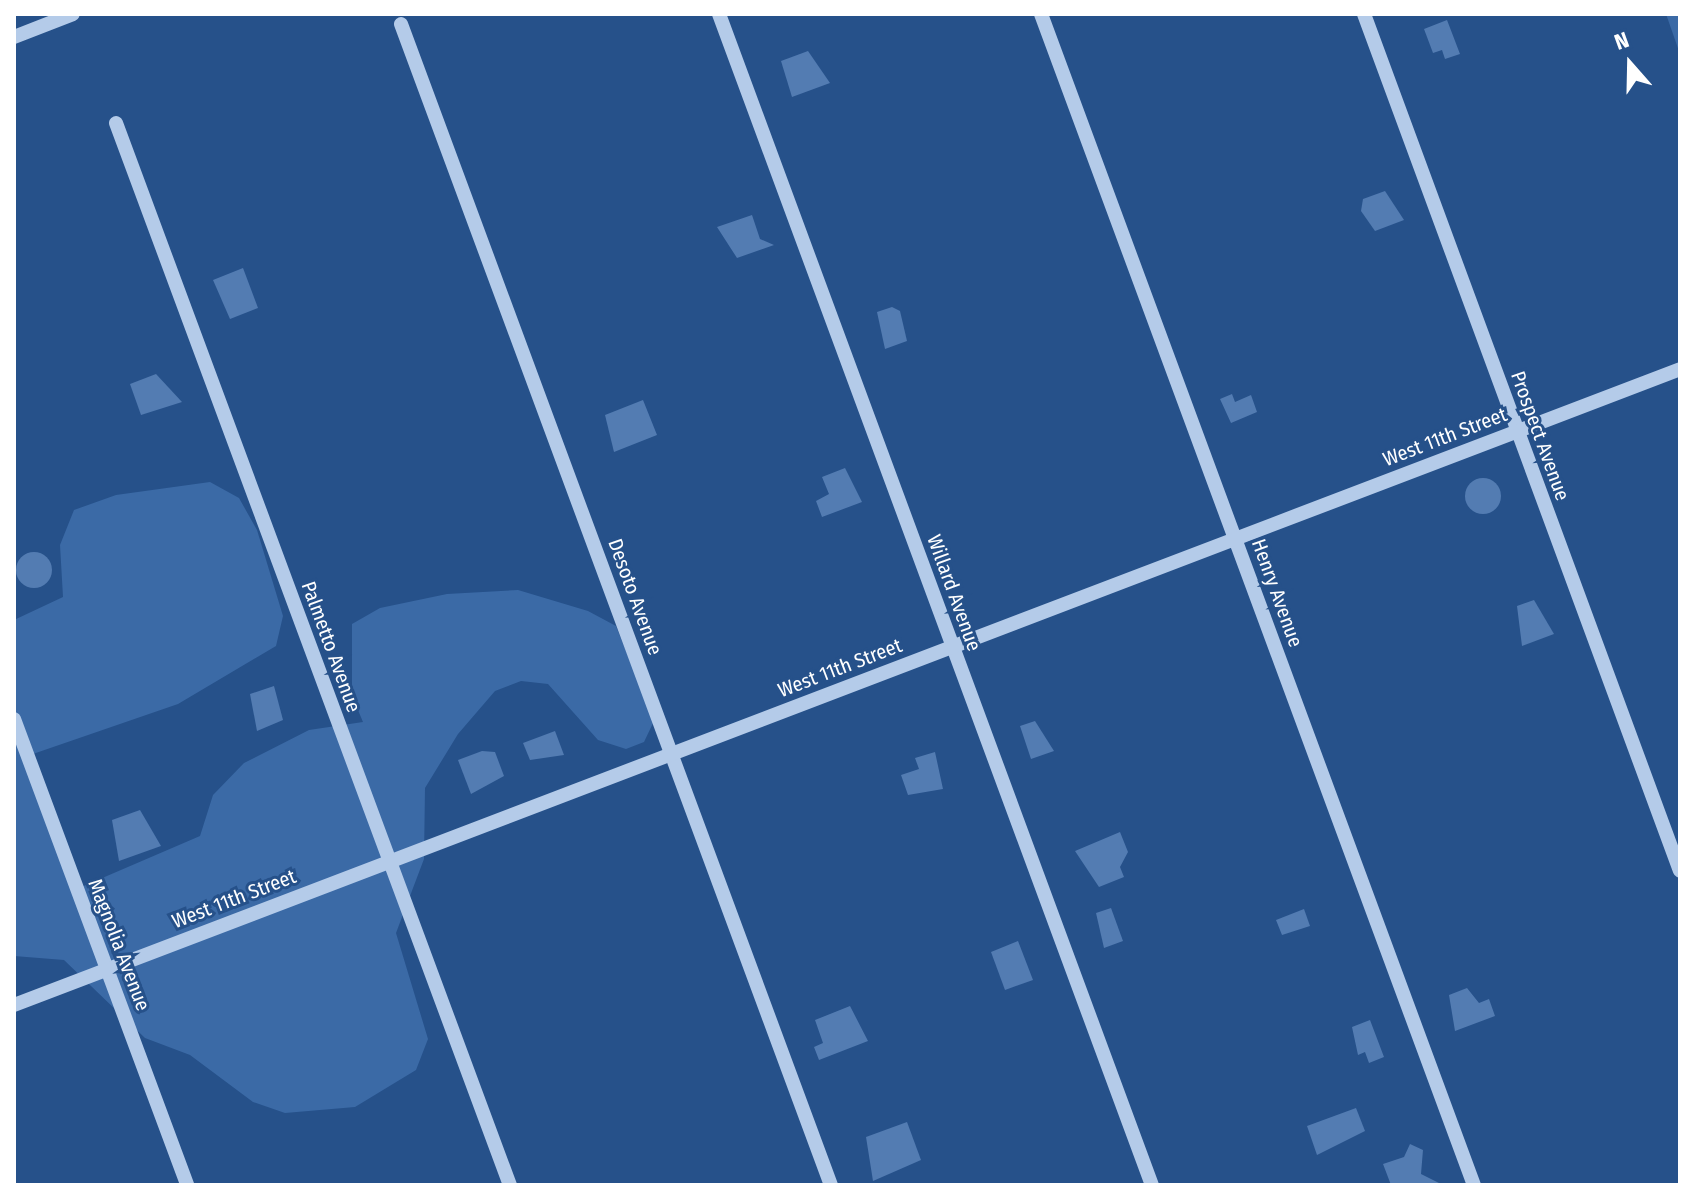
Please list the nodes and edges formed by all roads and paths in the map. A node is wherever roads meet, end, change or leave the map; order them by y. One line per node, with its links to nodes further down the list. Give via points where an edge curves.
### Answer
1 (73, 14): 6 (street)
2 (719, 14): 11 (street, Willard Avenue)
3 (1041, 14): 10 (street, Henry Avenue)
4 (1364, 14): 9 (street, Prospect Avenue)
5 (401, 24): 13 (street, Desoto Avenue)
6 (14, 37)
7 (116, 123): 14 (street, Palmetto Avenue)
8 (1680, 369): 9 (street, West 11th Street)
9 (1518, 430): 10 (street, West 11th Street); 15 (street, Prospect Avenue)
10 (1235, 539): 11 (street, West 11th Street); 22 (street, Henry Avenue)
11 (953, 648): 13 (street, West 11th Street); 21 (street, Willard Avenue)
12 (14, 719): 16 (street, Magnolia Avenue)
13 (671, 754): 14 (street, West 11th Street); 20 (street, Desoto Avenue)
14 (389, 862): 16 (street, West 11th Street); 19 (street, Palmetto Avenue)
15 (1680, 871)
16 (107, 970): 17 (street, West 11th Street); 18 (street, Magnolia Avenue)
17 (14, 1005)
18 (187, 1185)
19 (510, 1185)
20 (831, 1185)
21 (1152, 1185)
22 (1474, 1185)

